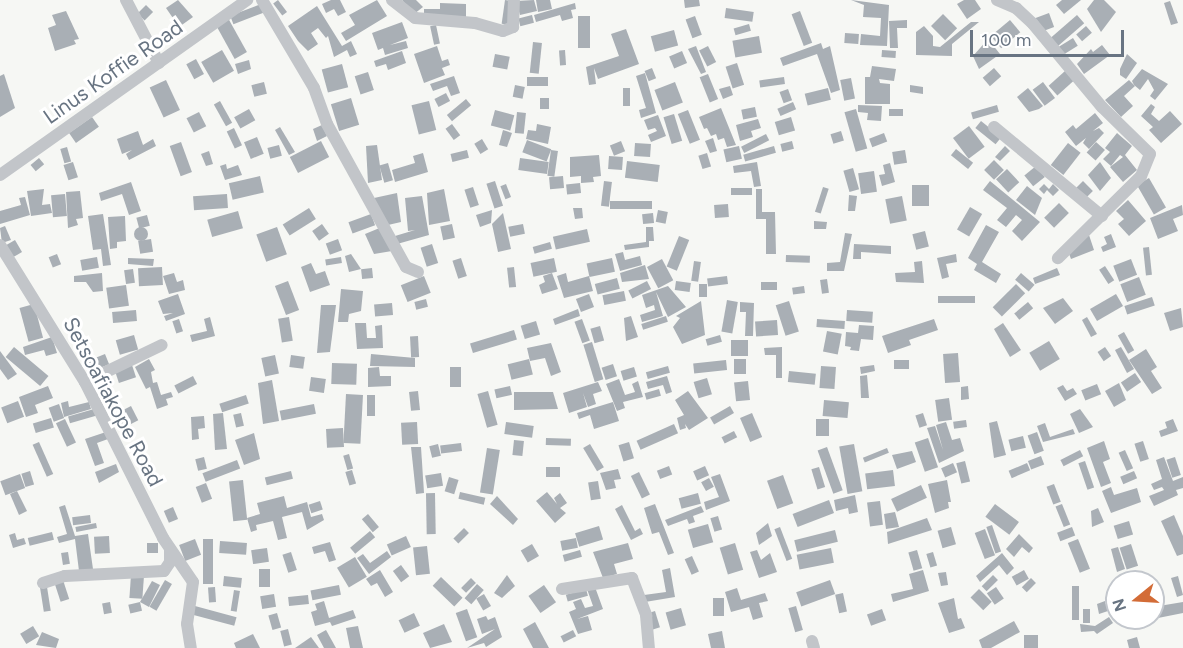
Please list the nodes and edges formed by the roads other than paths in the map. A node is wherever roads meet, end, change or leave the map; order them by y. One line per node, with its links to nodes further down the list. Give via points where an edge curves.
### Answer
1 (126, 0): 7 (street)
2 (248, 0): 7 (street, Linus Koffie Road)
3 (262, 0): 13 (street, via 314,88 327,124 406,267)
4 (392, 0): 5 (street, via 414,18 475,23 503,31 513,27)
5 (514, 0)
6 (997, 0): 10 (street, via 1016,8 1033,24 1102,107 1149,154 1141,176)
7 (159, 63): 9 (street, Linus Koffie Road)
8 (994, 127): 10 (street)
9 (0, 175)
10 (1102, 216): 12 (street)
11 (0, 245): 15 (street, Setsoafiakope Road)
12 (1058, 258)
13 (418, 272)
14 (162, 345): 15 (street)
15 (85, 382): 16 (street, Setsoafiakope Road)
16 (170, 549): 17 (street, via 171,562 164,572 65,576); 19 (street, Setsoafiakope Road, via 193,582 187,624)
17 (43, 583)
18 (562, 589): 20 (street, via 632,578 646,615)
19 (191, 648)
20 (649, 648)

